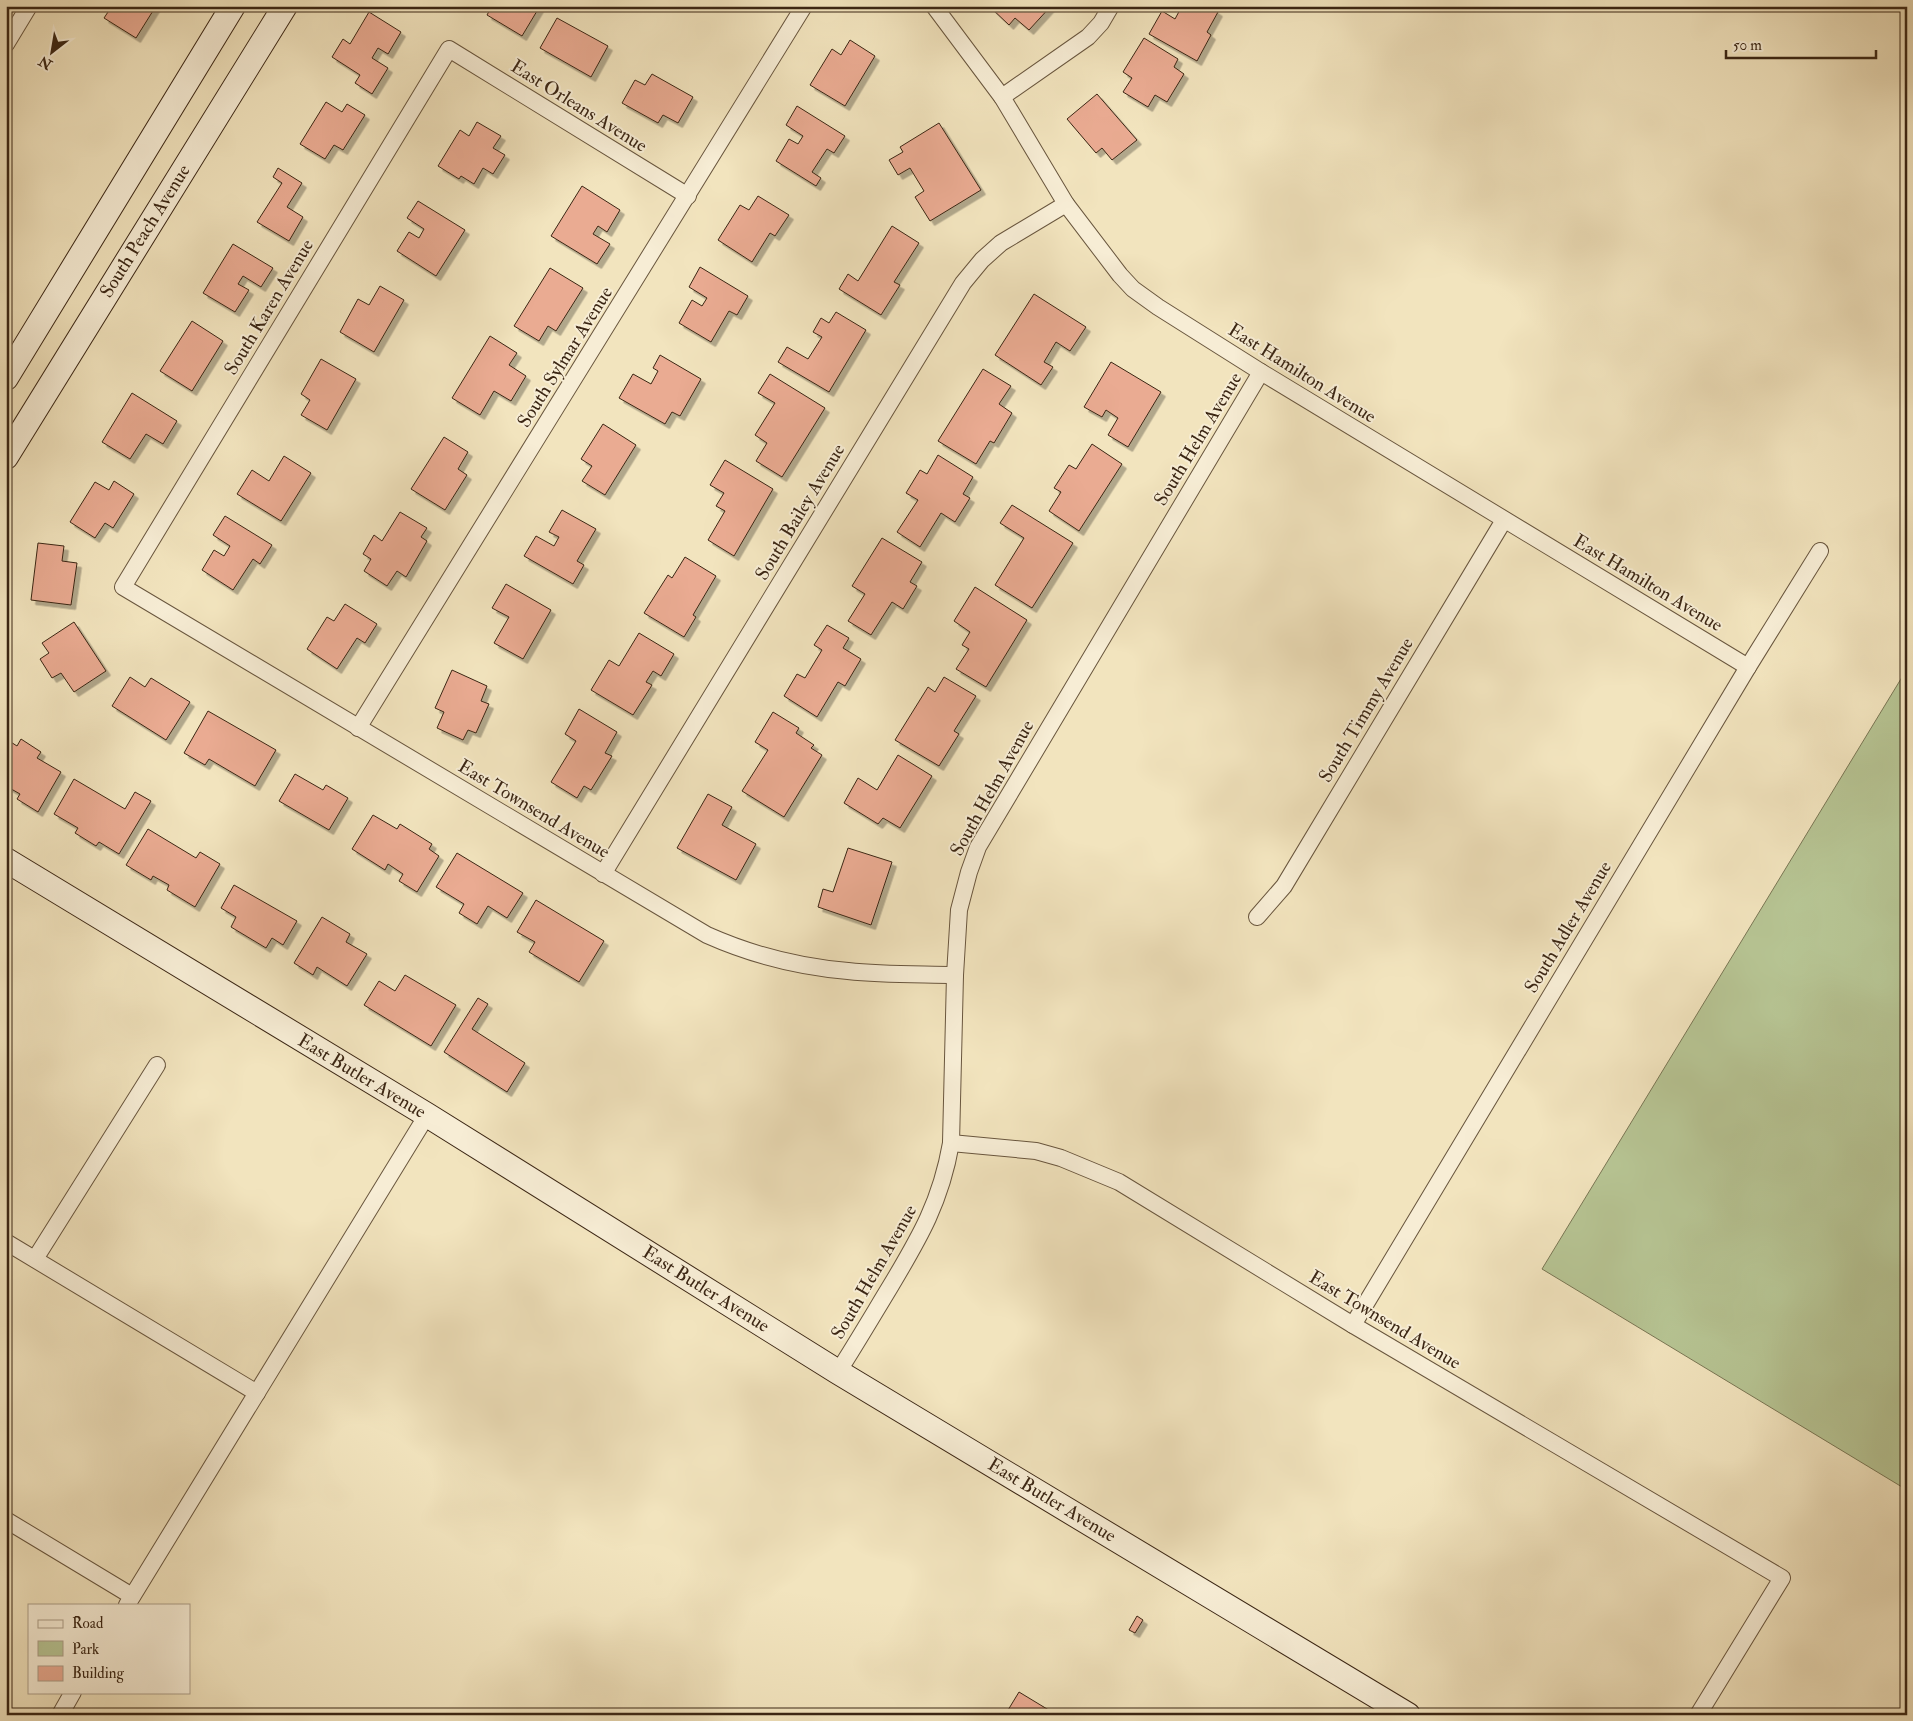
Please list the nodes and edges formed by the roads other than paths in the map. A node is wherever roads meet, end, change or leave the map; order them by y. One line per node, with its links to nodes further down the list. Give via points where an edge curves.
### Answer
1 (29, 6): 7 (street)
2 (233, 6): 13 (street)
3 (285, 6): 14 (street, South Peach Avenue)
4 (804, 6): 10 (street, South Sylmar Avenue)
5 (934, 6): 9 (street, East Hamilton Avenue)
6 (1111, 6): 9 (street, via 1088,37)
7 (6, 44)
8 (449, 49): 10 (street, East Orleans Avenue); 17 (street, South Karen Avenue)
9 (1002, 97): 11 (street, East Hamilton Avenue)
10 (688, 196): 19 (street, South Sylmar Avenue)
11 (1066, 204): 12 (street, East Hamilton Avenue, via 1133,289); 21 (street, South Bailey Avenue, via 1001,243 963,283)
12 (1261, 372): 15 (street, East Hamilton Avenue); 23 (street, South Helm Avenue, via 978,847 959,910)
13 (6, 378)
14 (6, 457)
15 (1504, 520): 18 (street, East Hamilton Avenue); 22 (street, South Timmy Avenue, via 1284,886)
16 (1820, 551): 18 (street, South Adler Avenue)
17 (123, 586): 19 (street, East Townsend Avenue)
18 (1748, 667): 29 (street, South Adler Avenue)
19 (358, 728): 21 (street, East Townsend Avenue)
20 (6, 860): 25 (street, East Butler Avenue)
21 (603, 874): 23 (street, East Townsend Avenue, via 708,935 766,956 848,971)
22 (1257, 917)
23 (955, 975): 26 (street, South Helm Avenue)
24 (157, 1065): 28 (street)
25 (427, 1115): 30 (street, East Butler Avenue); 31 (street)
26 (951, 1143): 29 (street, East Townsend Avenue, via 1036,1151 1098,1172); 30 (street, South Helm Avenue, via 940,1190 922,1232)
27 (6, 1242): 28 (street)
28 (35, 1259): 31 (street)
29 (1353, 1326): 37 (street, East Townsend Avenue, via 1782,1578)
30 (838, 1372): 36 (street, East Butler Avenue)
31 (257, 1393): 33 (street)
32 (6, 1520): 33 (street)
33 (130, 1600)
34 (72, 1694): 35 (street)
35 (60, 1715)
36 (1408, 1715)
37 (1698, 1715)

